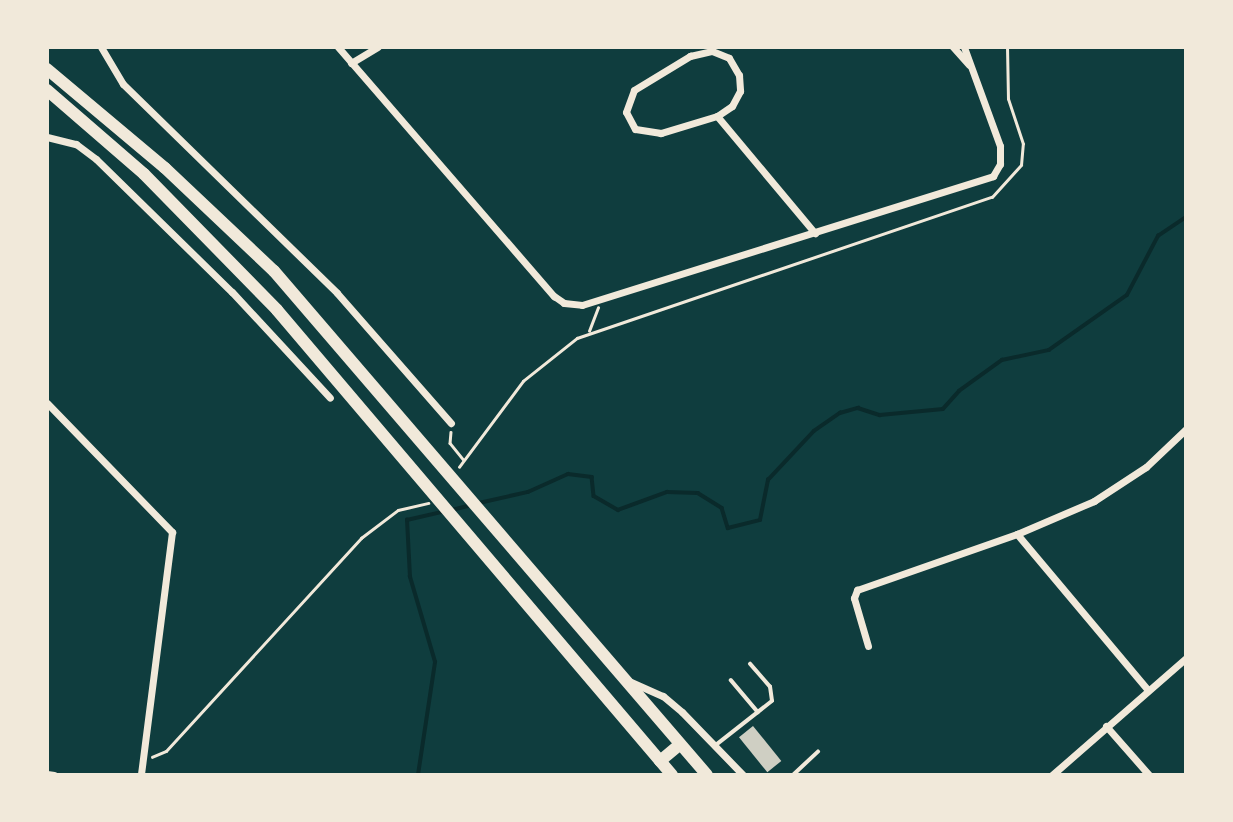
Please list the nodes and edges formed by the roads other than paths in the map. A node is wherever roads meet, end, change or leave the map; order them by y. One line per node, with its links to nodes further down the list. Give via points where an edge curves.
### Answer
1 (101, 47): 16 (street, via 123,83 337,293)
2 (338, 47): 6 (street)
3 (378, 47): 6 (street)
4 (953, 47): 7 (street)
5 (964, 47): 7 (street)
6 (351, 62): 12 (street, via 554,296 572,305 599,302)
7 (971, 67): 12 (street, via 995,127 1000,164 986,180)
8 (47, 69): 23 (main road, via 165,168 274,271)
9 (47, 90): 30 (main road, via 144,174 229,257 438,496)
10 (717, 116): 10 (street, via 648,133 630,124 627,101 634,90 690,56 712,51 735,65 741,84 732,106); 12 (street)
11 (47, 136): 13 (street, via 76,144 91,154 232,292)
12 (815, 233)
13 (330, 398)
14 (47, 403): 15 (street)
15 (50, 413): 33 (street, via 162,516 172,532)
16 (451, 423)
17 (1186, 429): 18 (street, via 1146,467 1094,501)
18 (1017, 534): 19 (street, via 857,590 854,598); 24 (street)
19 (868, 646)
20 (1186, 658): 24 (street)
21 (750, 664): 25 (lane, via 772,695)
22 (731, 680): 25 (lane)
23 (627, 681): 27 (main road); 28 (street, via 663,696)
24 (1148, 690): 26 (street)
25 (758, 712): 28 (lane)
26 (1106, 726): 38 (street); 39 (street)
27 (681, 744): 30 (main road); 35 (main road)
28 (716, 745): 36 (street)
29 (818, 752): 37 (lane)
30 (660, 761): 34 (main road)
31 (47, 774): 32 (street)
32 (54, 775)
33 (141, 775)
34 (672, 775)
35 (707, 775)
36 (743, 775)
37 (793, 775)
38 (1052, 775)
39 (1149, 775)

